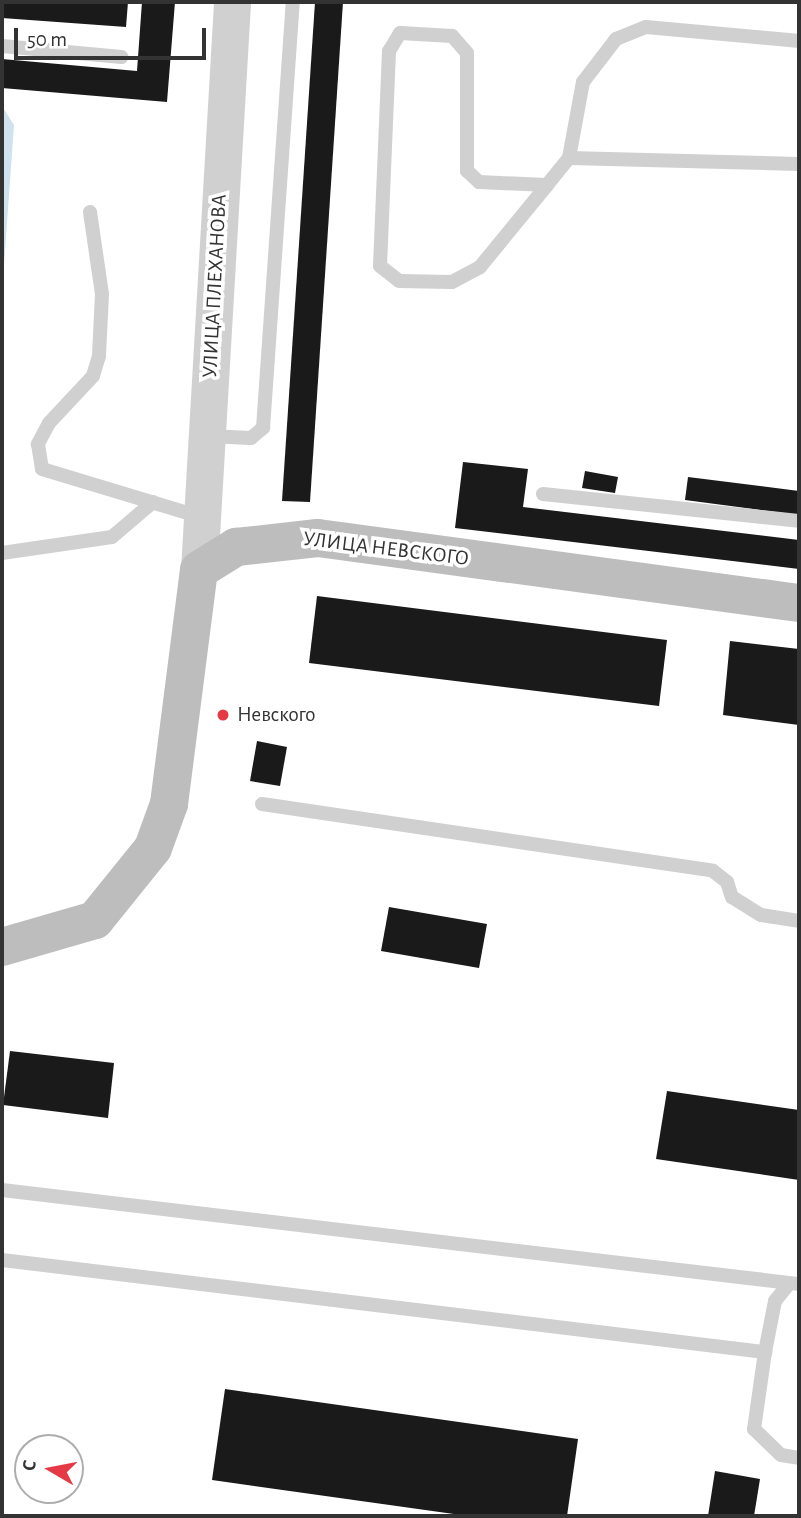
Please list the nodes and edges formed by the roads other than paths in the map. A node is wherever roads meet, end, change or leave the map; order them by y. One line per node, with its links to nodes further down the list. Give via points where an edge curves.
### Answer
1 (232, 2): 10 (street, УЛИЦА ПЛЕХАНОВА)
2 (293, 2): 10 (lane, via 263,428 251,438)
3 (799, 41): 6 (lane, via 646,27 616,39 583,82)
4 (2, 46): 5 (lane)
5 (121, 57)
6 (569, 158): 7 (lane); 8 (lane)
7 (799, 164)
8 (547, 185): 8 (lane, via 480,267 452,282 399,281 380,266 389,51 400,33 452,36 467,53 467,171 479,182)
9 (90, 212): 12 (lane, via 102,294 99,356 93,376 49,423 38,444 42,469)
10 (207, 436): 13 (street, УЛИЦА ПЛЕХАНОВА)
11 (543, 494): 14 (lane)
12 (153, 502): 13 (lane); 15 (lane, via 112,537)
13 (203, 517): 16 (street, УЛИЦА ПЛЕХАНОВА)
14 (799, 521)
15 (2, 553)
16 (198, 570): 17 (main road, УЛИЦА НЕВСКОГО, via 236,547 318,538); 20 (main road, via 169,804 153,848 95,920)
17 (799, 603)
18 (262, 804): 19 (lane, via 713,870 727,881 732,897 761,915)
19 (799, 921)
20 (2, 947)
21 (2, 1190): 23 (lane)
22 (2, 1260): 24 (lane)
23 (794, 1284): 24 (lane, via 775,1301)
24 (765, 1352): 25 (lane, via 754,1429 781,1455)
25 (799, 1458)

